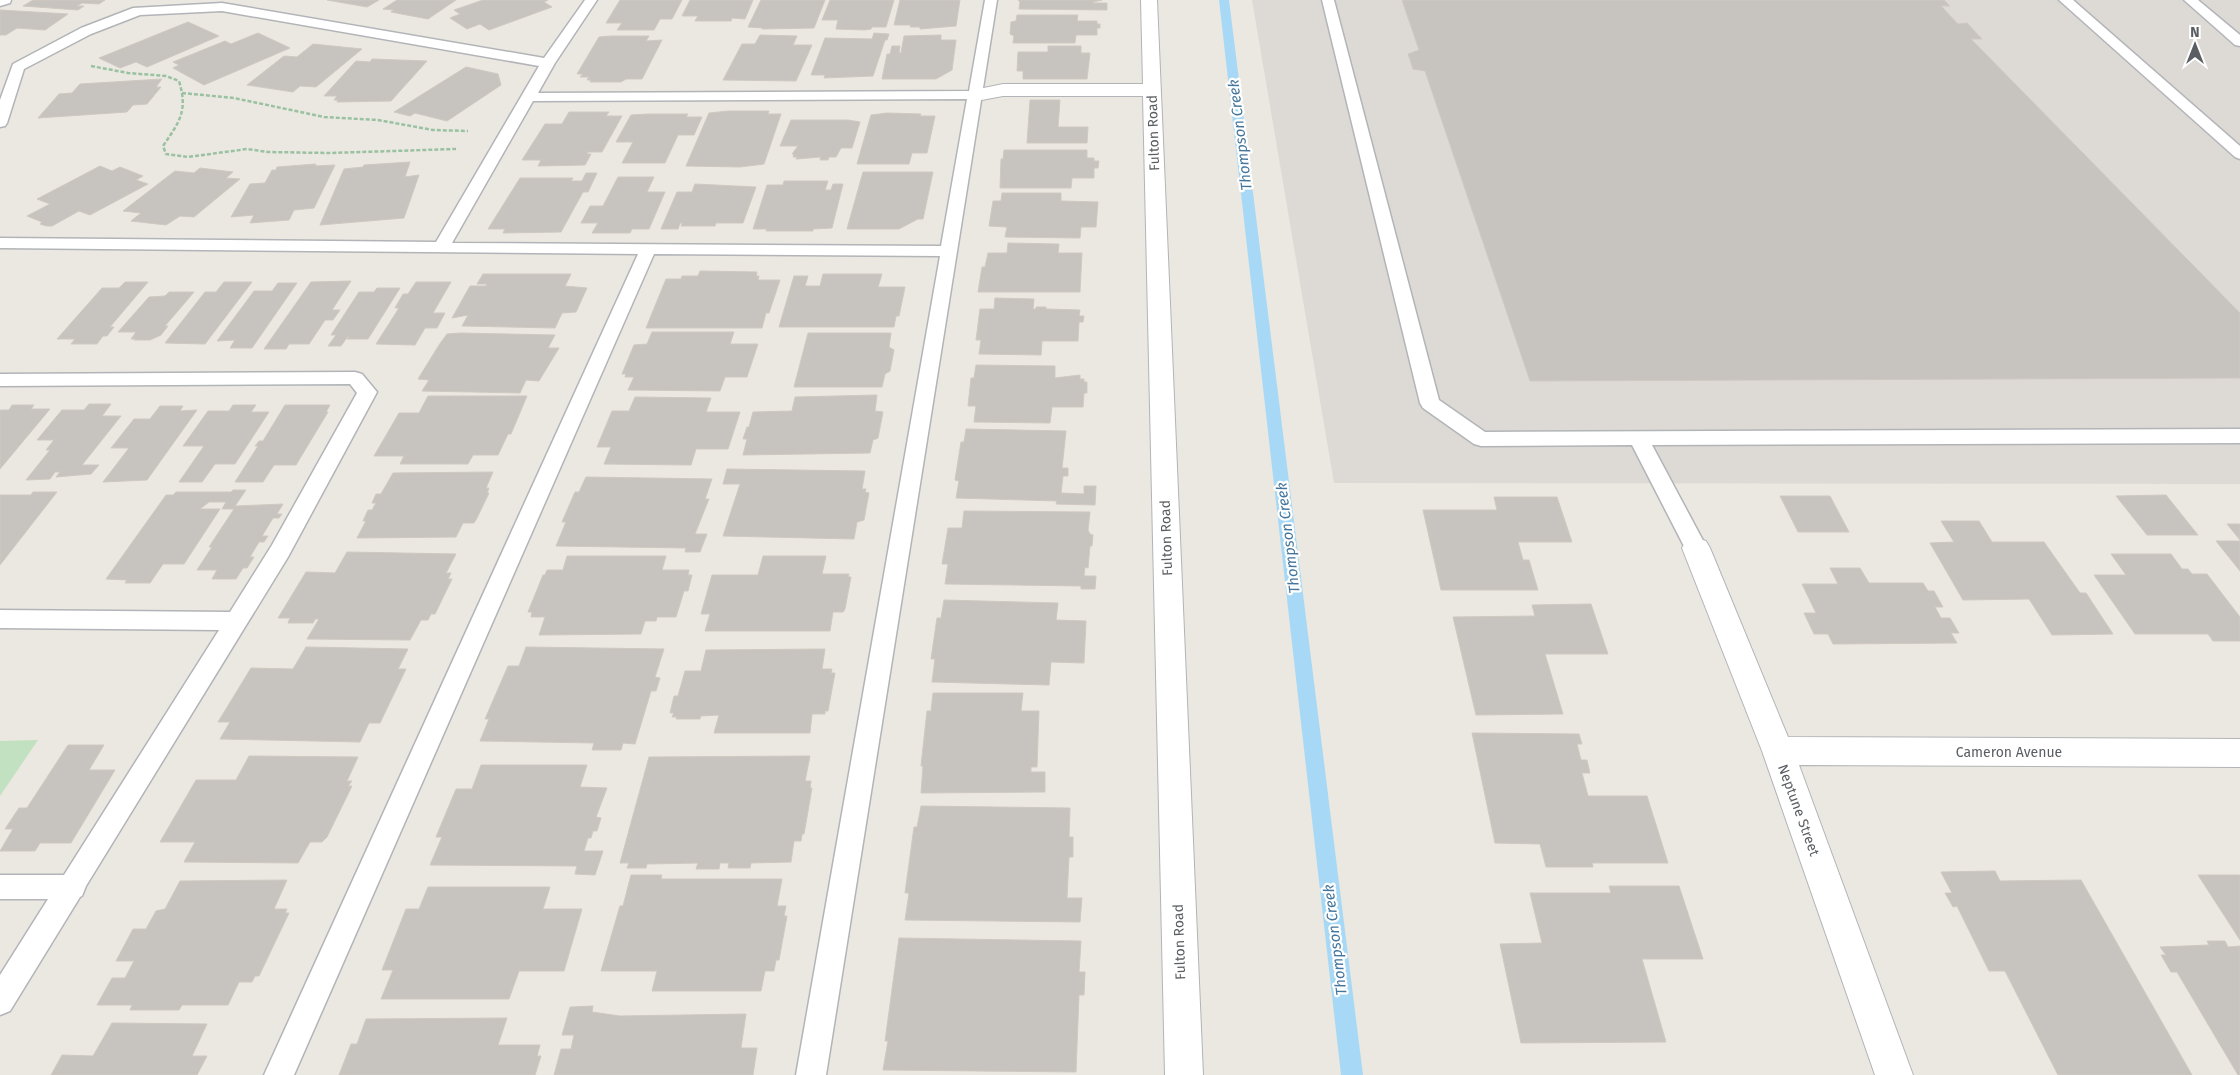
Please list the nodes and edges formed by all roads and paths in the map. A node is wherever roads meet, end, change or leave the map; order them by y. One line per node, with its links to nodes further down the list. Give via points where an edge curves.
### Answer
1 (6, 0): 8 (lane)
2 (591, 0): 10 (lane)
3 (991, 0): 14 (lane)
4 (1149, 0): 12 (street, Fulton Road)
5 (1328, 0): 26 (lane, via 1430,403 1481,438)
6 (2065, 0): 19 (lane)
7 (2190, 0): 9 (lane)
8 (0, 2)
9 (2240, 42)
10 (548, 63): 15 (lane); 16 (lane, via 222,8 138,11 86,31 18,67)
11 (88, 66): 13 (path, via 166,76 179,80)
12 (1152, 90): 14 (street, via 1003,90); 37 (street, Fulton Road)
13 (182, 93): 17 (path, via 234,98 304,114 378,120 433,130); 18 (path, via 182,119 163,146 166,154 175,156 246,149 329,153)
14 (976, 95): 15 (lane); 23 (lane)
15 (529, 96): 17 (lane)
16 (0, 123)
17 (508, 132): 18 (lane)
18 (499, 148): 21 (lane)
19 (2240, 154)
20 (0, 243): 21 (lane)
21 (441, 248): 22 (lane)
22 (648, 250): 23 (lane); 35 (lane)
23 (948, 250): 36 (lane)
24 (0, 380): 29 (lane, via 355,378 367,392 280,551)
25 (2240, 436): 26 (lane)
26 (1638, 438): 27 (lane)
27 (1696, 548): 30 (street, Neptune Street)
28 (0, 619): 29 (lane)
29 (236, 621): 33 (lane)
30 (1778, 752): 31 (street, Cameron Avenue); 38 (street, Neptune Street)
31 (2240, 753)
32 (0, 887): 33 (lane)
33 (73, 887): 34 (lane)
34 (0, 1001)
35 (279, 1075)
36 (811, 1075)
37 (1184, 1075)
38 (1894, 1075)

